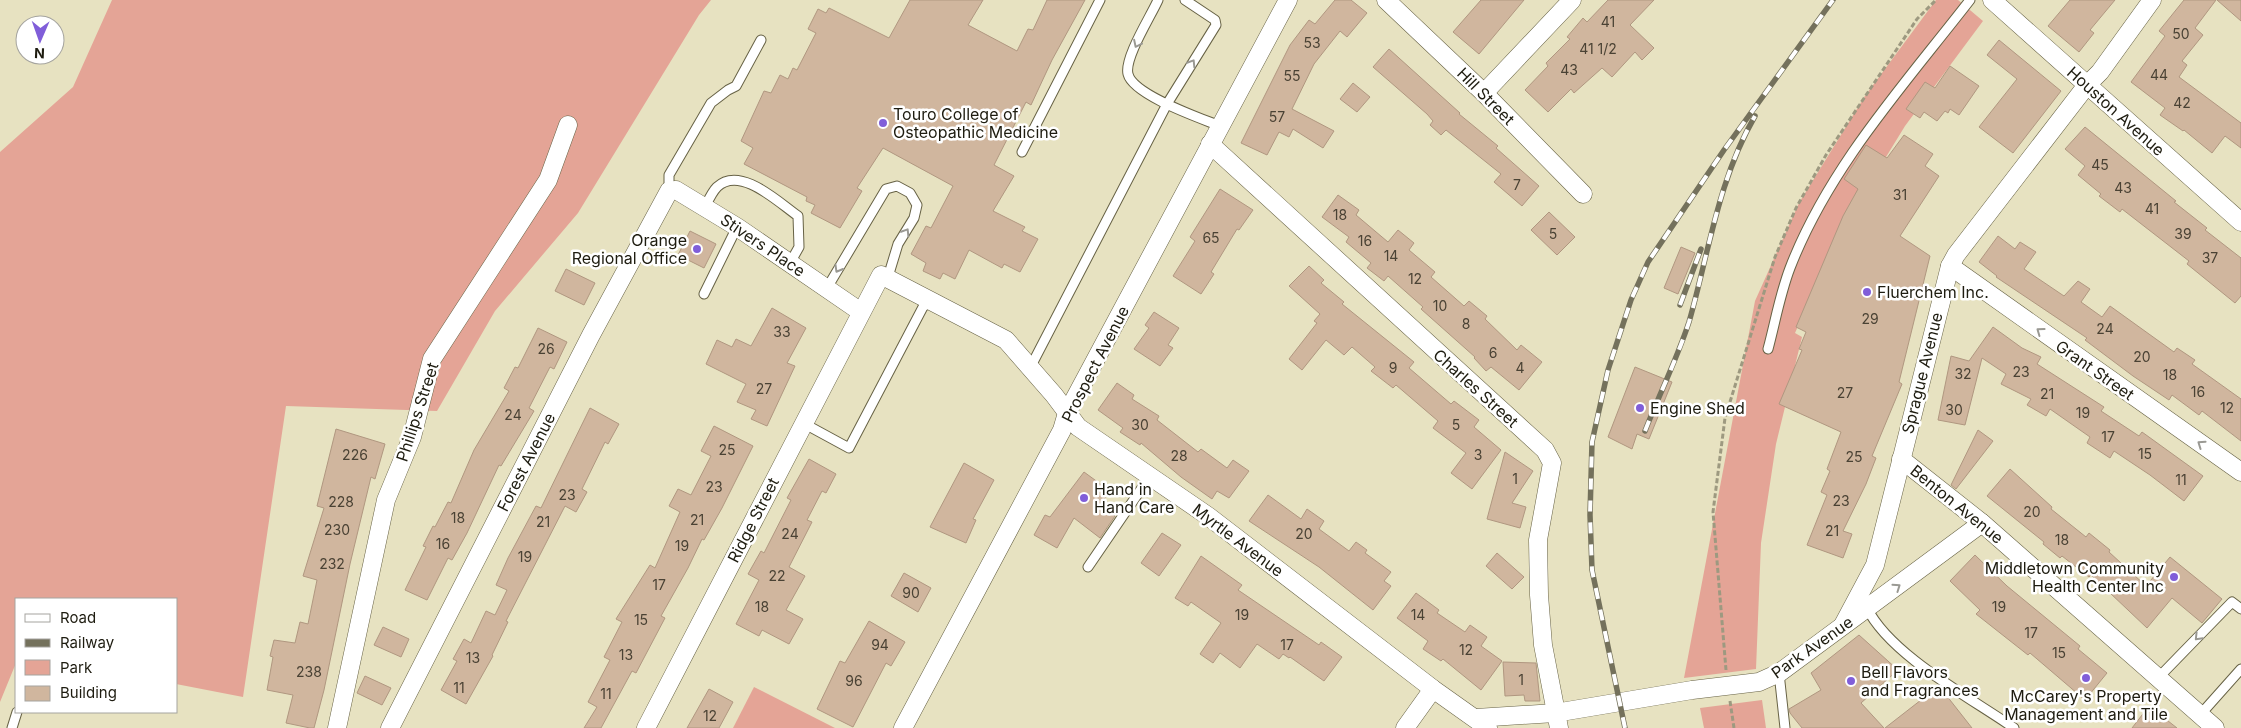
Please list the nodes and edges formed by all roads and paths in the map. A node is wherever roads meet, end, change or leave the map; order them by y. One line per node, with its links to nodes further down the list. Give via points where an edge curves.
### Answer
1 (1100, 0): 17 (lane)
2 (1158, 0): 13 (lane, one-way to 13, via 1129,60 1128,74 1136,87)
3 (1185, 0): 13 (lane, one-way to 3, via 1216,25 1214,20)
4 (1288, 0): 15 (street, Prospect Avenue)
5 (1386, 0): 12 (street, Hill Street)
6 (1572, 0): 12 (street)
7 (1970, 0): 30 (lane, via 1857,145 1827,191 1790,269)
8 (1992, 0): 11 (street, Houston Avenue)
9 (2152, 0): 11 (street, Sprague Avenue)
10 (761, 40): 18 (lane, via 736,86 711,103 669,175)
11 (2087, 85): 21 (street, Houston Avenue); 24 (street, Sprague Avenue)
12 (1484, 93): 19 (street, Hill Street)
13 (1167, 104): 15 (lane); 31 (lane)
14 (568, 125): 51 (street, Phillips Street, via 548,180 432,359 412,437 386,500)
15 (1220, 126): 16 (street, Prospect Avenue)
16 (1210, 144): 32 (street, Prospect Avenue); 48 (street, Charles Street, via 1545,450 1552,463 1538,540 1539,595 1543,645)
17 (1022, 152)
18 (666, 194): 20 (street, Stivers Place, via 676,190); 52 (street, Forest Avenue)
19 (1584, 194)
20 (705, 207): 22 (street, Stivers Place); 23 (lane, via 716,188 729,179 744,179 798,216 799,247)
21 (2241, 222)
22 (737, 227): 23 (street, Stivers Place); 27 (lane)
23 (790, 263): 26 (street, Stivers Place)
24 (1950, 266): 34 (street, Sprague Avenue); 35 (street, Grant Street, one-way to 24)
25 (888, 277): 26 (lane, one-way to 26, via 898,244 914,218 917,205 910,193 897,186 886,189); 28 (street, Myrtle Avenue); 29 (street, via 881,275)
26 (827, 288): 29 (street, Stivers Place)
27 (704, 294)
28 (930, 301): 31 (street, Myrtle Avenue, via 1006,340); 33 (lane, via 923,307 849,448)
29 (861, 312): 33 (street, Ridge Street)
30 (1768, 349)
31 (1030, 368): 32 (street, Myrtle Avenue)
32 (1067, 413): 36 (street, Myrtle Avenue, via 1078,427); 54 (street, Prospect Avenue, via 1062,430)
33 (803, 423): 53 (street, Ridge Street)
34 (1901, 459): 37 (street, Benton Avenue); 41 (street, Sprague Avenue, via 1874,565)
35 (2241, 472)
36 (1150, 476): 38 (lane); 45 (street, Myrtle Avenue, via 1208,516)
37 (1982, 523): 39 (street, Park Avenue, one-way to 37); 44 (street, Benton Avenue)
38 (1088, 566)
39 (1867, 608): 41 (street, Park Avenue); 57 (lane, via 1891,640 1916,662)
40 (2241, 609): 44 (lane, one-way to 44, via 2232,602)
41 (1843, 625): 43 (street, Park Avenue)
42 (2241, 669): 47 (lane)
43 (1780, 673): 48 (street, Park Avenue, via 1759,682 1692,690); 56 (lane)
44 (2159, 677): 47 (street, Benton Avenue)
45 (1433, 689): 49 (street, Myrtle Avenue); 55 (street)
46 (17, 713): 50 (lane)
47 (2200, 715): 58 (street, Benton Avenue)
48 (1557, 721): 49 (street)
49 (1482, 723)
50 (12, 728)
51 (337, 728)
52 (390, 728)
53 (646, 728)
54 (903, 728)
55 (1405, 728)
56 (1785, 728)
57 (2014, 728)
58 (2215, 728)

